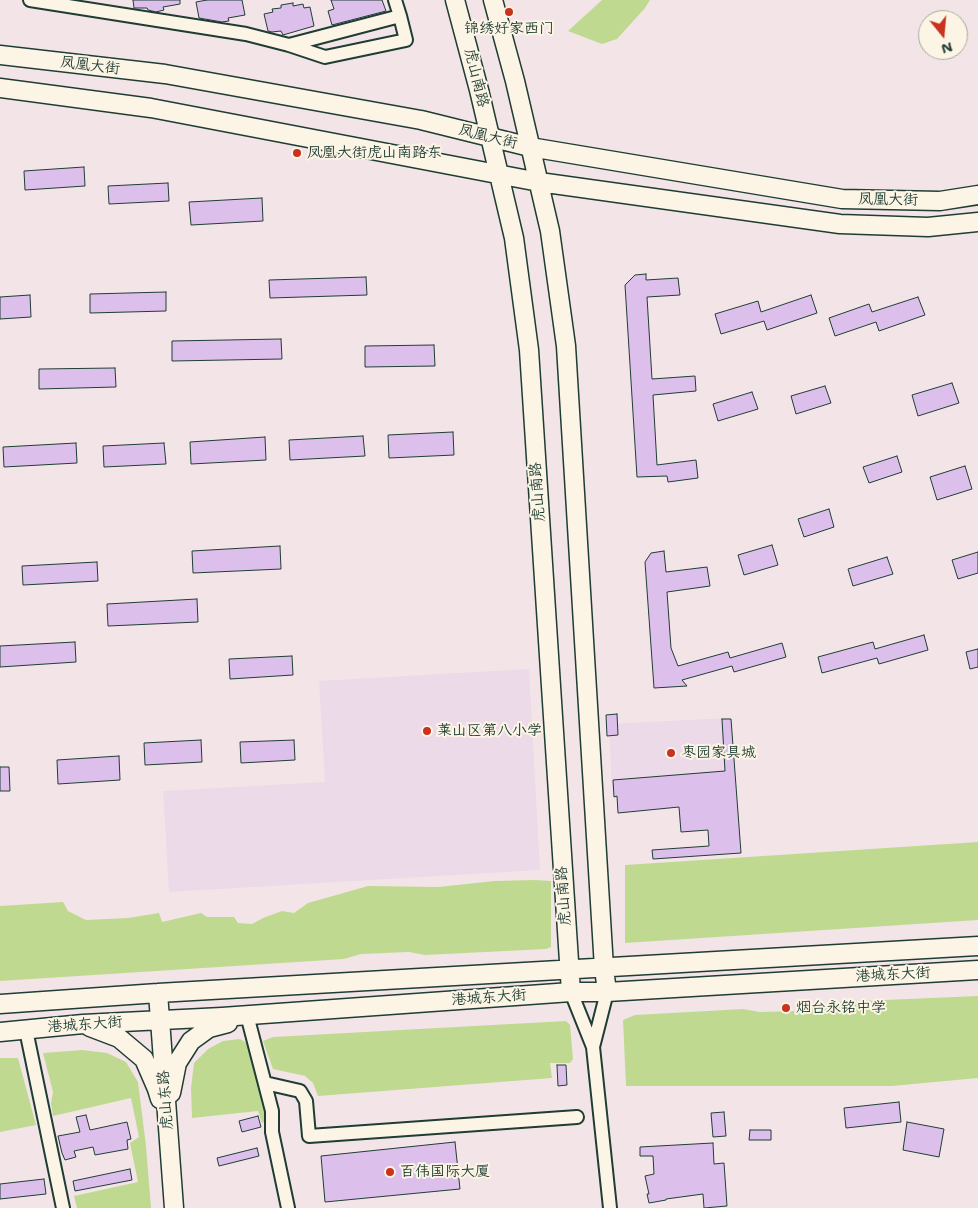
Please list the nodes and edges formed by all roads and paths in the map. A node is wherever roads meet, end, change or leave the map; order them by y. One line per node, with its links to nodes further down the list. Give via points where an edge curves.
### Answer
1 (30, 0): 6 (street, via 246,34)
2 (395, 0): 5 (street)
3 (455, 0): 9 (main road, 虎山南路)
4 (493, 0): 10 (main road)
5 (400, 16): 6 (street); 6 (street, via 406,40 325,58)
6 (290, 45)
7 (0, 55): 9 (main road, 凤凰大街, via 165,74 421,120)
8 (0, 88): 11 (main road, 凤凰大街, via 151,108)
9 (490, 137): 10 (main road, 凤凰大街); 11 (main road, 虎山南路)
10 (530, 147): 12 (main road); 13 (main road, 凤凰大街, via 842,199 940,201)
11 (499, 175): 12 (main road, 凤凰大街); 17 (main road, 虎山南路, via 514,238 529,350)
12 (539, 182): 14 (main road, 凤凰大街, via 840,224 928,227); 16 (main road, via 550,231 566,346)
13 (978, 195)
14 (978, 222)
15 (978, 946): 16 (main road, 港城东大街)
16 (604, 968): 17 (main road, 港城东大街); 20 (main road)
17 (569, 969): 19 (main road, 虎山南路); 21 (main road, 港城东大街)
18 (978, 970): 20 (main road, 港城东大街)
19 (570, 992): 20 (main road, 港城东大街); 23 (main road, 港城东大街); 28 (street)
20 (607, 992): 28 (street)
21 (158, 993): 22 (main road, 港城东大街); 24 (main road, 虎山东路)
22 (0, 1004)
23 (252, 1015): 24 (main road, 港城东大街); 29 (street); 31 (main road, via 210,1028 192,1040 177,1063)
24 (160, 1021): 25 (main road, 港城东大街); 31 (main road, 虎山东路)
25 (83, 1024): 26 (main road, 港城东大街); 31 (main road, via 120,1038 144,1059 157,1089)
26 (26, 1030): 27 (main road, 港城东大街); 32 (street)
27 (0, 1032)
28 (593, 1047): 35 (street)
29 (265, 1083): 30 (street, via 300,1091 306,1101 309,1136); 34 (street)
30 (577, 1117)
31 (167, 1128): 33 (main road, 虎山东路)
32 (63, 1208)
33 (174, 1208)
34 (288, 1208)
35 (610, 1208)

